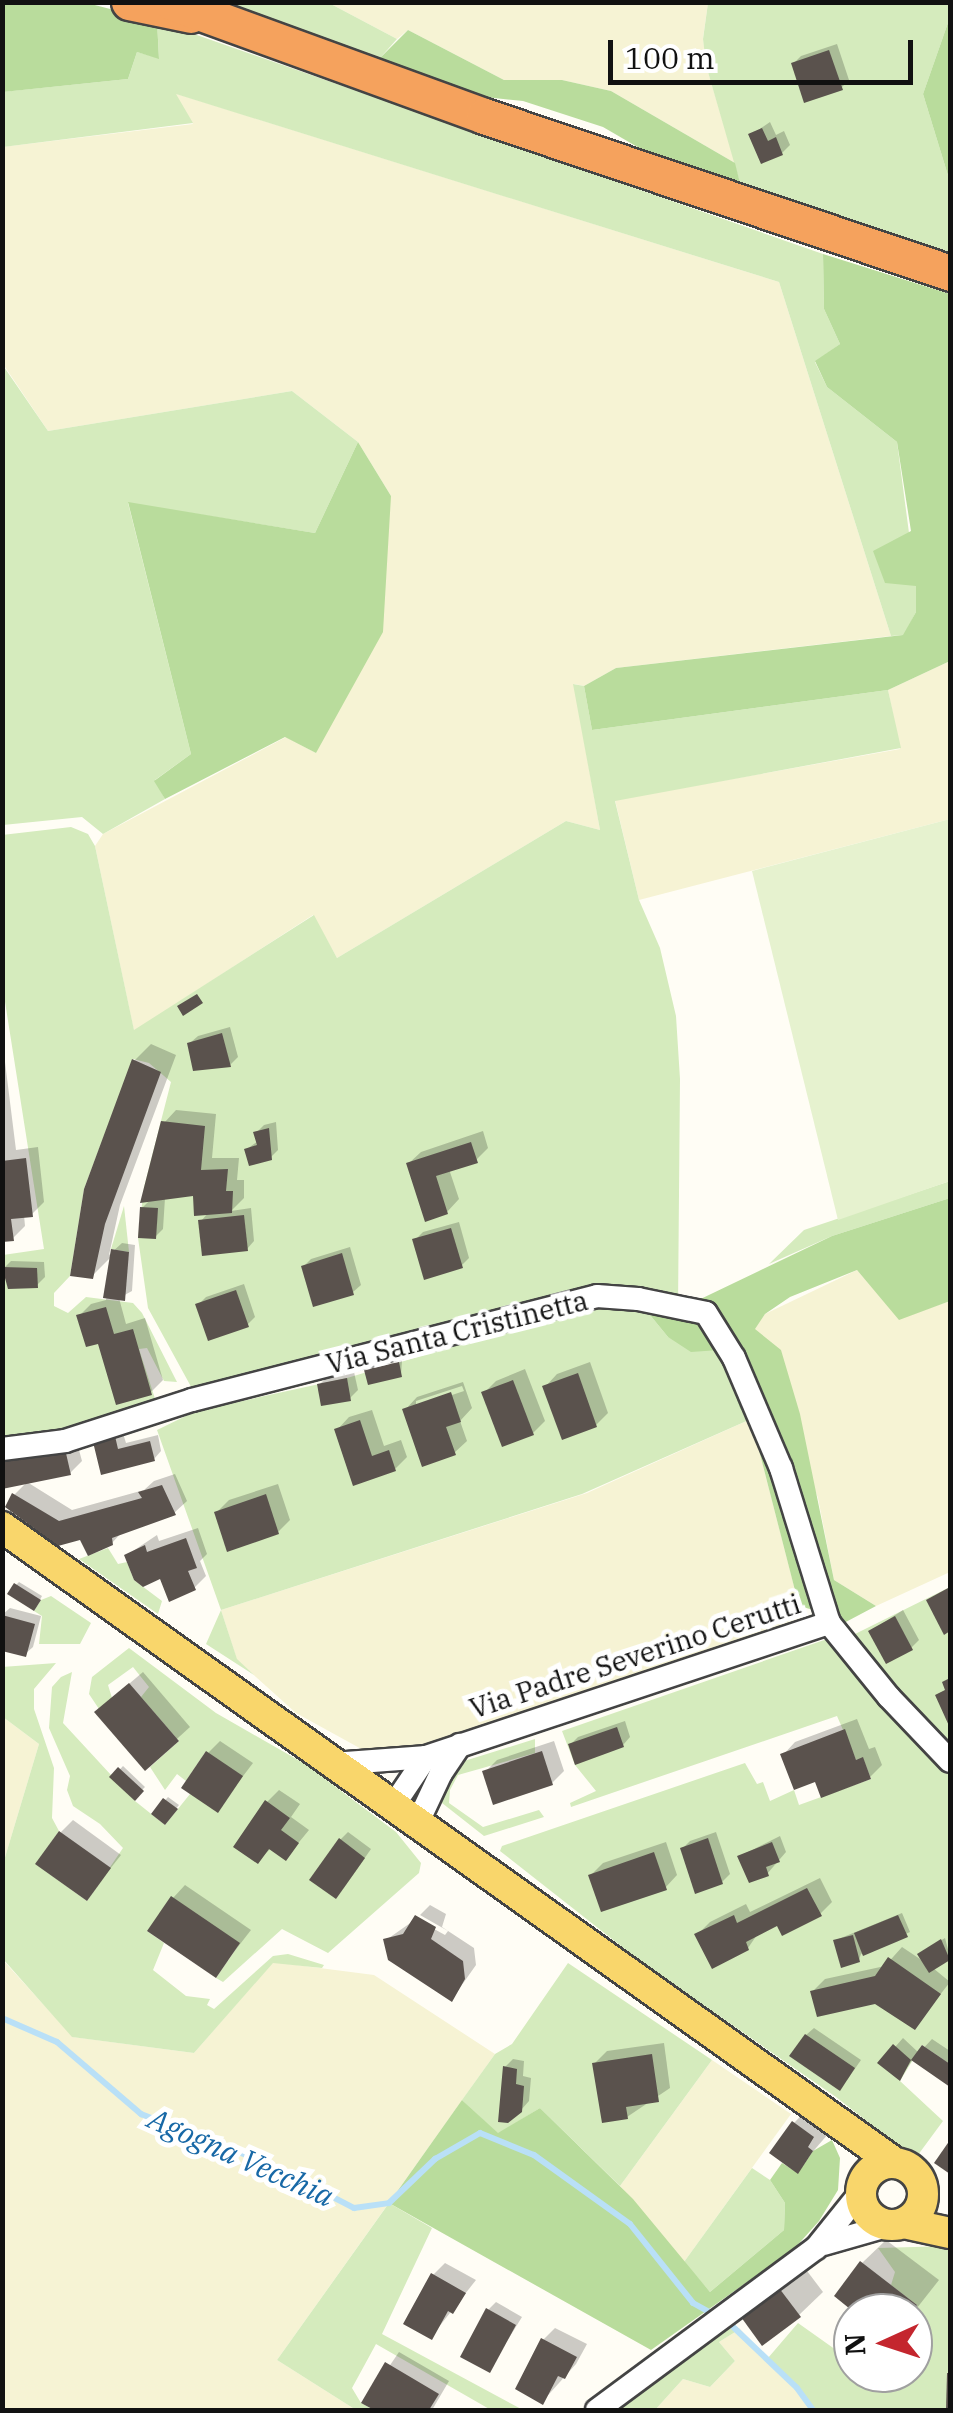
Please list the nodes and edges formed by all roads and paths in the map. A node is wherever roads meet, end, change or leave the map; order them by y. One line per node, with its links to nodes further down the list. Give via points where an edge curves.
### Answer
1 (129, 2): 3 (highway)
2 (171, 2): 3 (highway)
3 (207, 18): 4 (highway)
4 (950, 273)
5 (2, 1449): 7 (street, Via Santa Cristinetta, via 65,1440 192,1400 597,1296 706,1313 734,1358 781,1468)
6 (2, 1527): 11 (main road)
7 (829, 1622): 8 (street, Via Padre Severino Cerutti); 10 (street)
8 (460, 1746): 9 (street, Via Padre Severino Cerutti); 12 (street, Via Padre Severino Cerutti)
9 (426, 1756): 11 (street, Via Padre Severino Cerutti); 12 (street)
10 (950, 1761)
11 (333, 1764): 12 (main road)
12 (405, 1815): 13 (main road)
13 (832, 2118): 14 (main road); 16 (main road, via 852,2146)
14 (895, 2164): 15 (main road); 16 (main road, via 876,2168)
15 (921, 2182): 17 (main road); 18 (main road, via 921,2206)
16 (862, 2187): 18 (main road, via 868,2214); 20 (street)
17 (950, 2205)
18 (897, 2224): 19 (main road); 20 (street)
19 (950, 2233)
20 (816, 2248): 21 (street)
21 (598, 2410)

